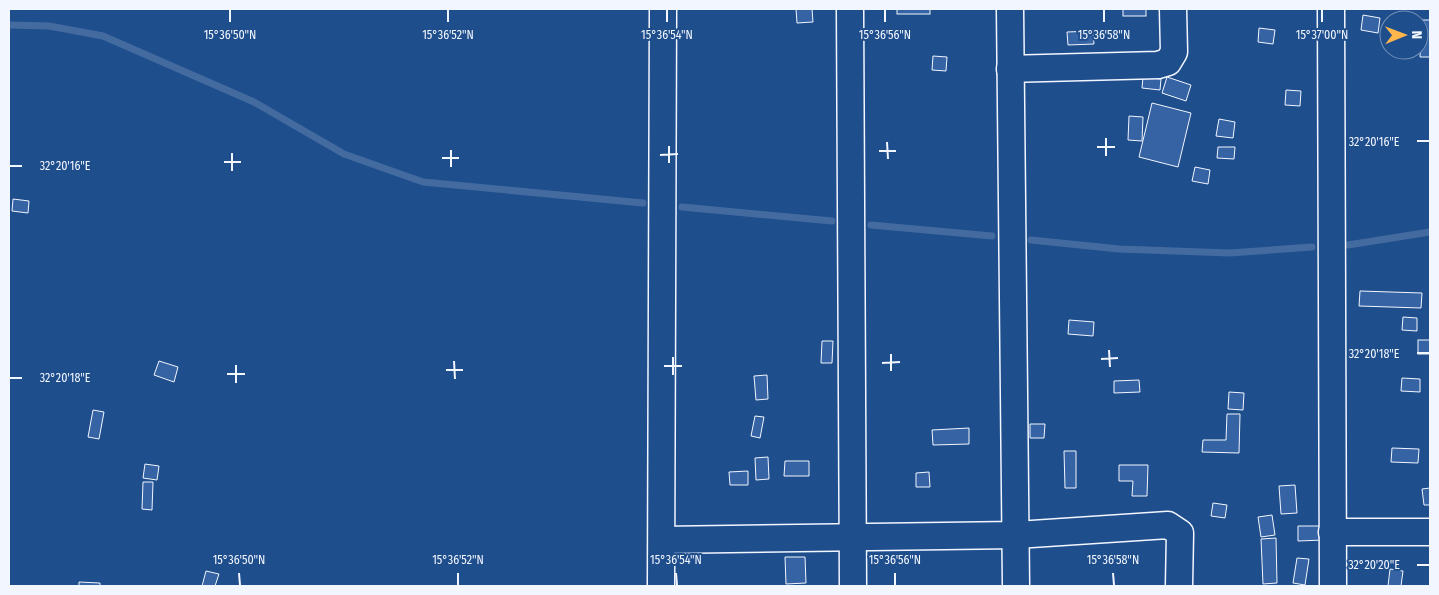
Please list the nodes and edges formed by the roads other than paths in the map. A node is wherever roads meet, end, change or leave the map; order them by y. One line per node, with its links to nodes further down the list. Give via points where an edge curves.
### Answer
1 (663, 9): 11 (street)
2 (850, 9): 10 (street)
3 (1010, 9): 6 (street)
4 (1173, 9): 6 (street, via 1174,52 1163,64)
5 (1331, 9): 7 (street)
6 (1010, 69): 9 (street)
7 (1332, 532): 8 (street); 16 (street)
8 (1430, 532)
9 (1016, 535): 10 (street); 14 (street); 15 (street, via 1168,525 1180,533)
10 (854, 537): 11 (street); 13 (street)
11 (662, 540): 12 (street)
12 (661, 586)
13 (853, 586)
14 (1016, 586)
15 (1179, 586)
16 (1333, 586)

